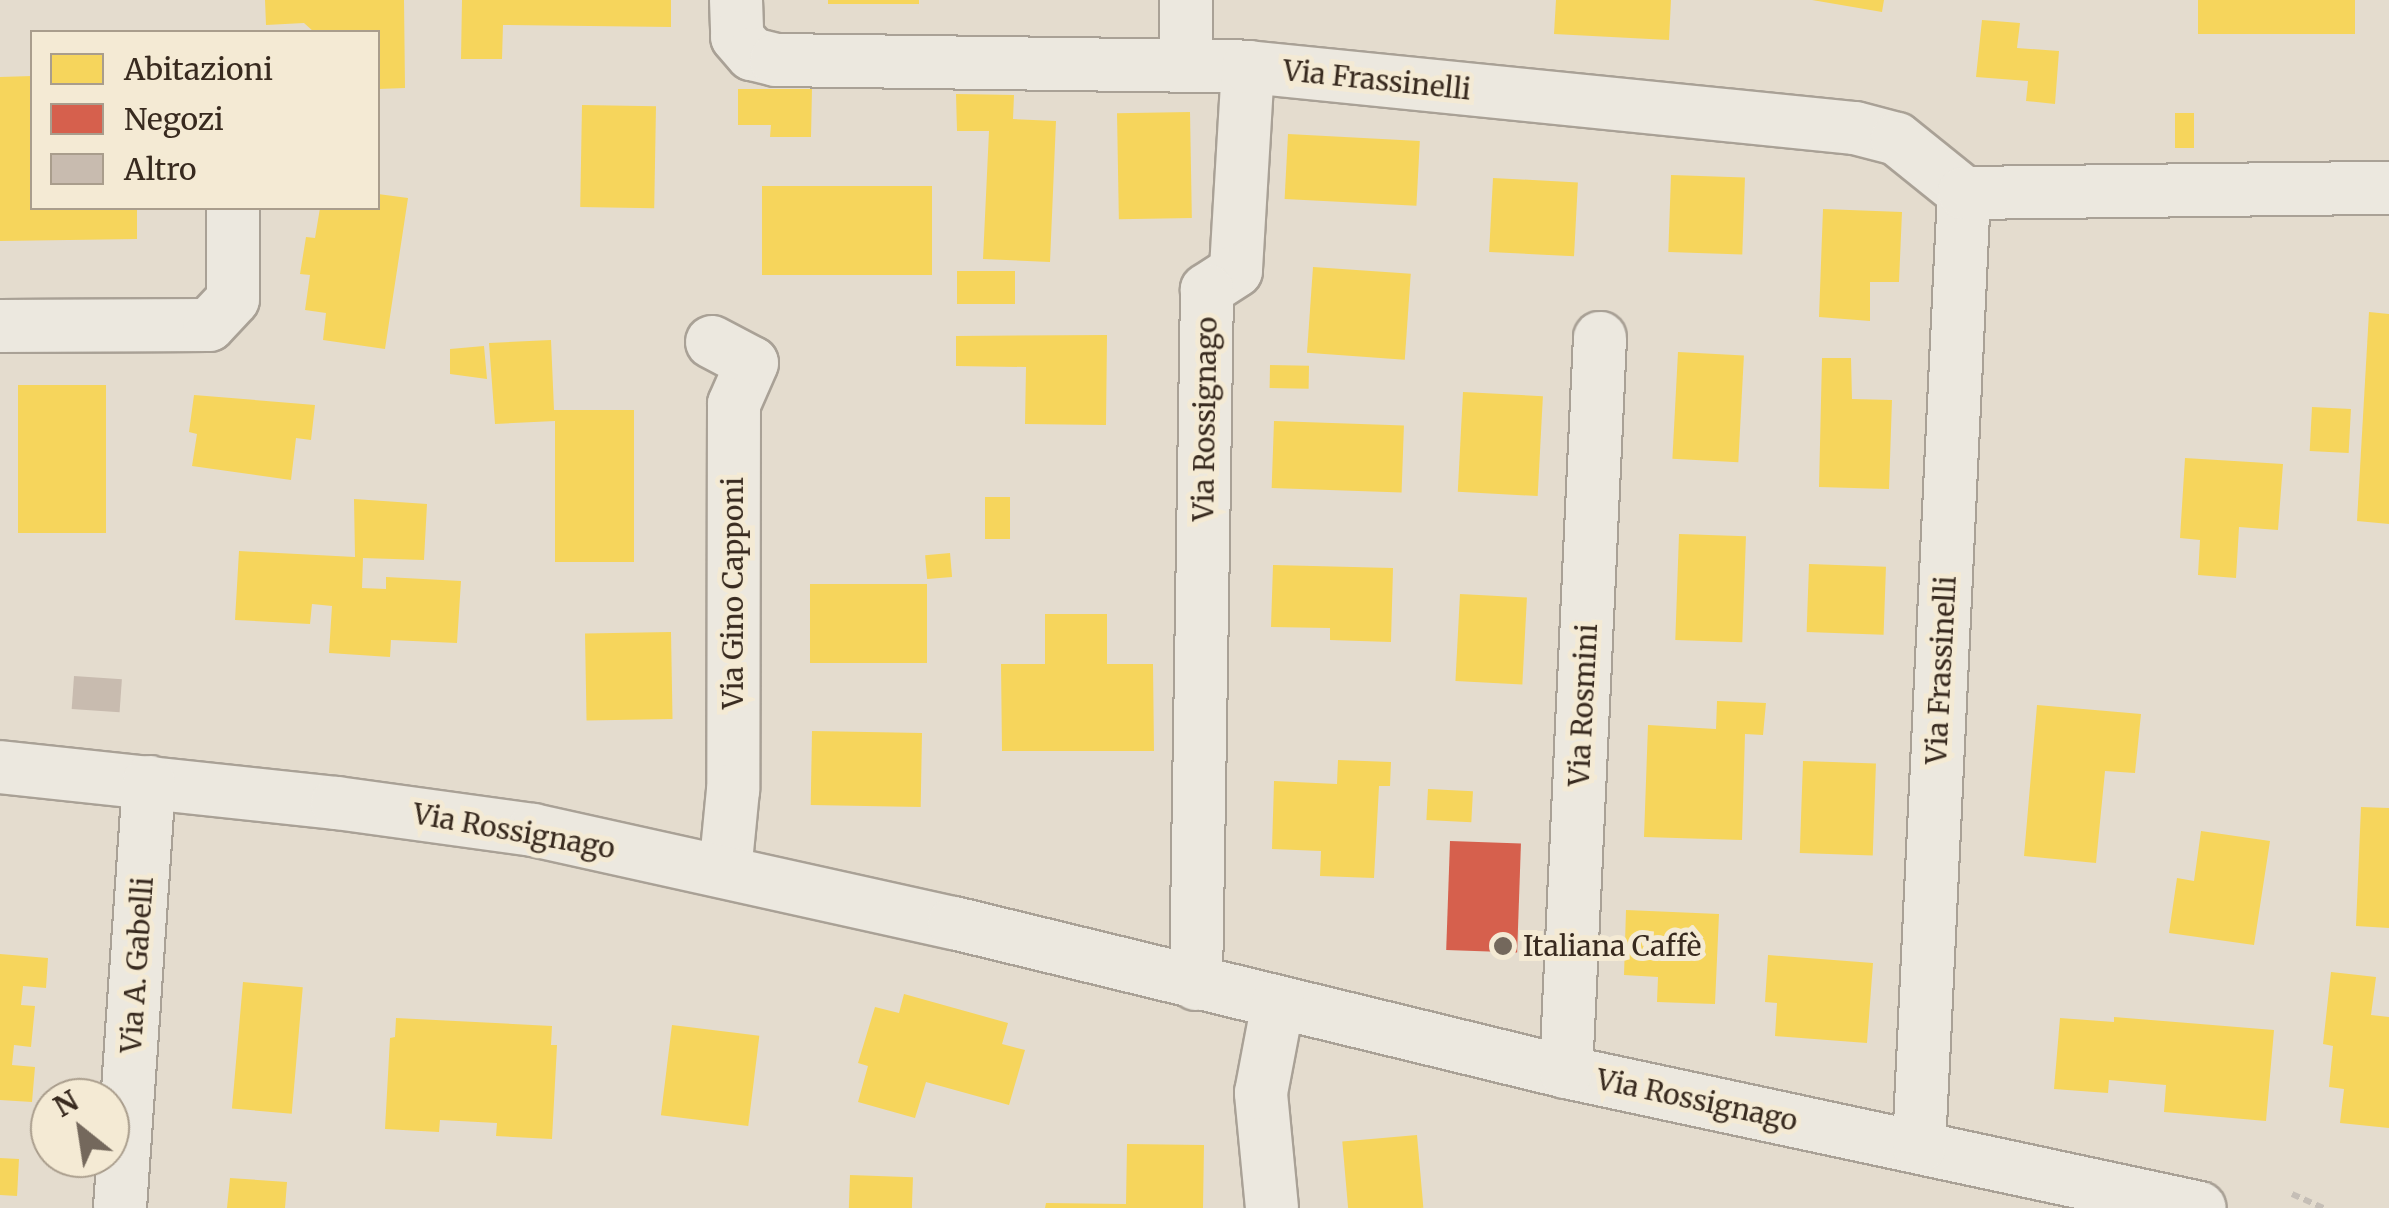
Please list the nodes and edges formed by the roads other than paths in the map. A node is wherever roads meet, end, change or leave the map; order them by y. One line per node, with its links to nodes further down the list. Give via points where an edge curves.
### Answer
1 (736, 0): 3 (street, via 738,37 752,54 776,60)
2 (1186, 0): 3 (street)
3 (1186, 65): 4 (street)
4 (1248, 67): 6 (street, Via Frassinelli, via 1854,128 1897,139); 14 (street, Via Rossignago, via 1236,271 1206,290)
5 (2389, 188): 6 (street)
6 (1964, 193): 17 (street, Via Frassinelli)
7 (233, 210): 8 (street, via 233,299 209,325)
8 (0, 326)
9 (1600, 338): 16 (street, Via Rosmini)
10 (712, 342): 13 (street, Via Gino Capponi, via 752,363 734,404 732,790)
11 (0, 768): 12 (street, Via Rossignago)
12 (149, 782): 13 (street, Via Rossignago, via 532,830); 19 (street, Via A. Gabelli)
13 (724, 871): 14 (street, Via Rossignago)
14 (1196, 984): 15 (street, Via Rossignago)
15 (1278, 1004): 16 (street, Via Rossignago); 20 (street, via 1261,1093)
16 (1566, 1072): 17 (street, Via Rossignago)
17 (1918, 1147): 18 (street, Via Rossignago)
18 (2104, 1198): 21 (street, Via Rossignago)
19 (120, 1208)
20 (1272, 1208)
21 (2200, 1208)

